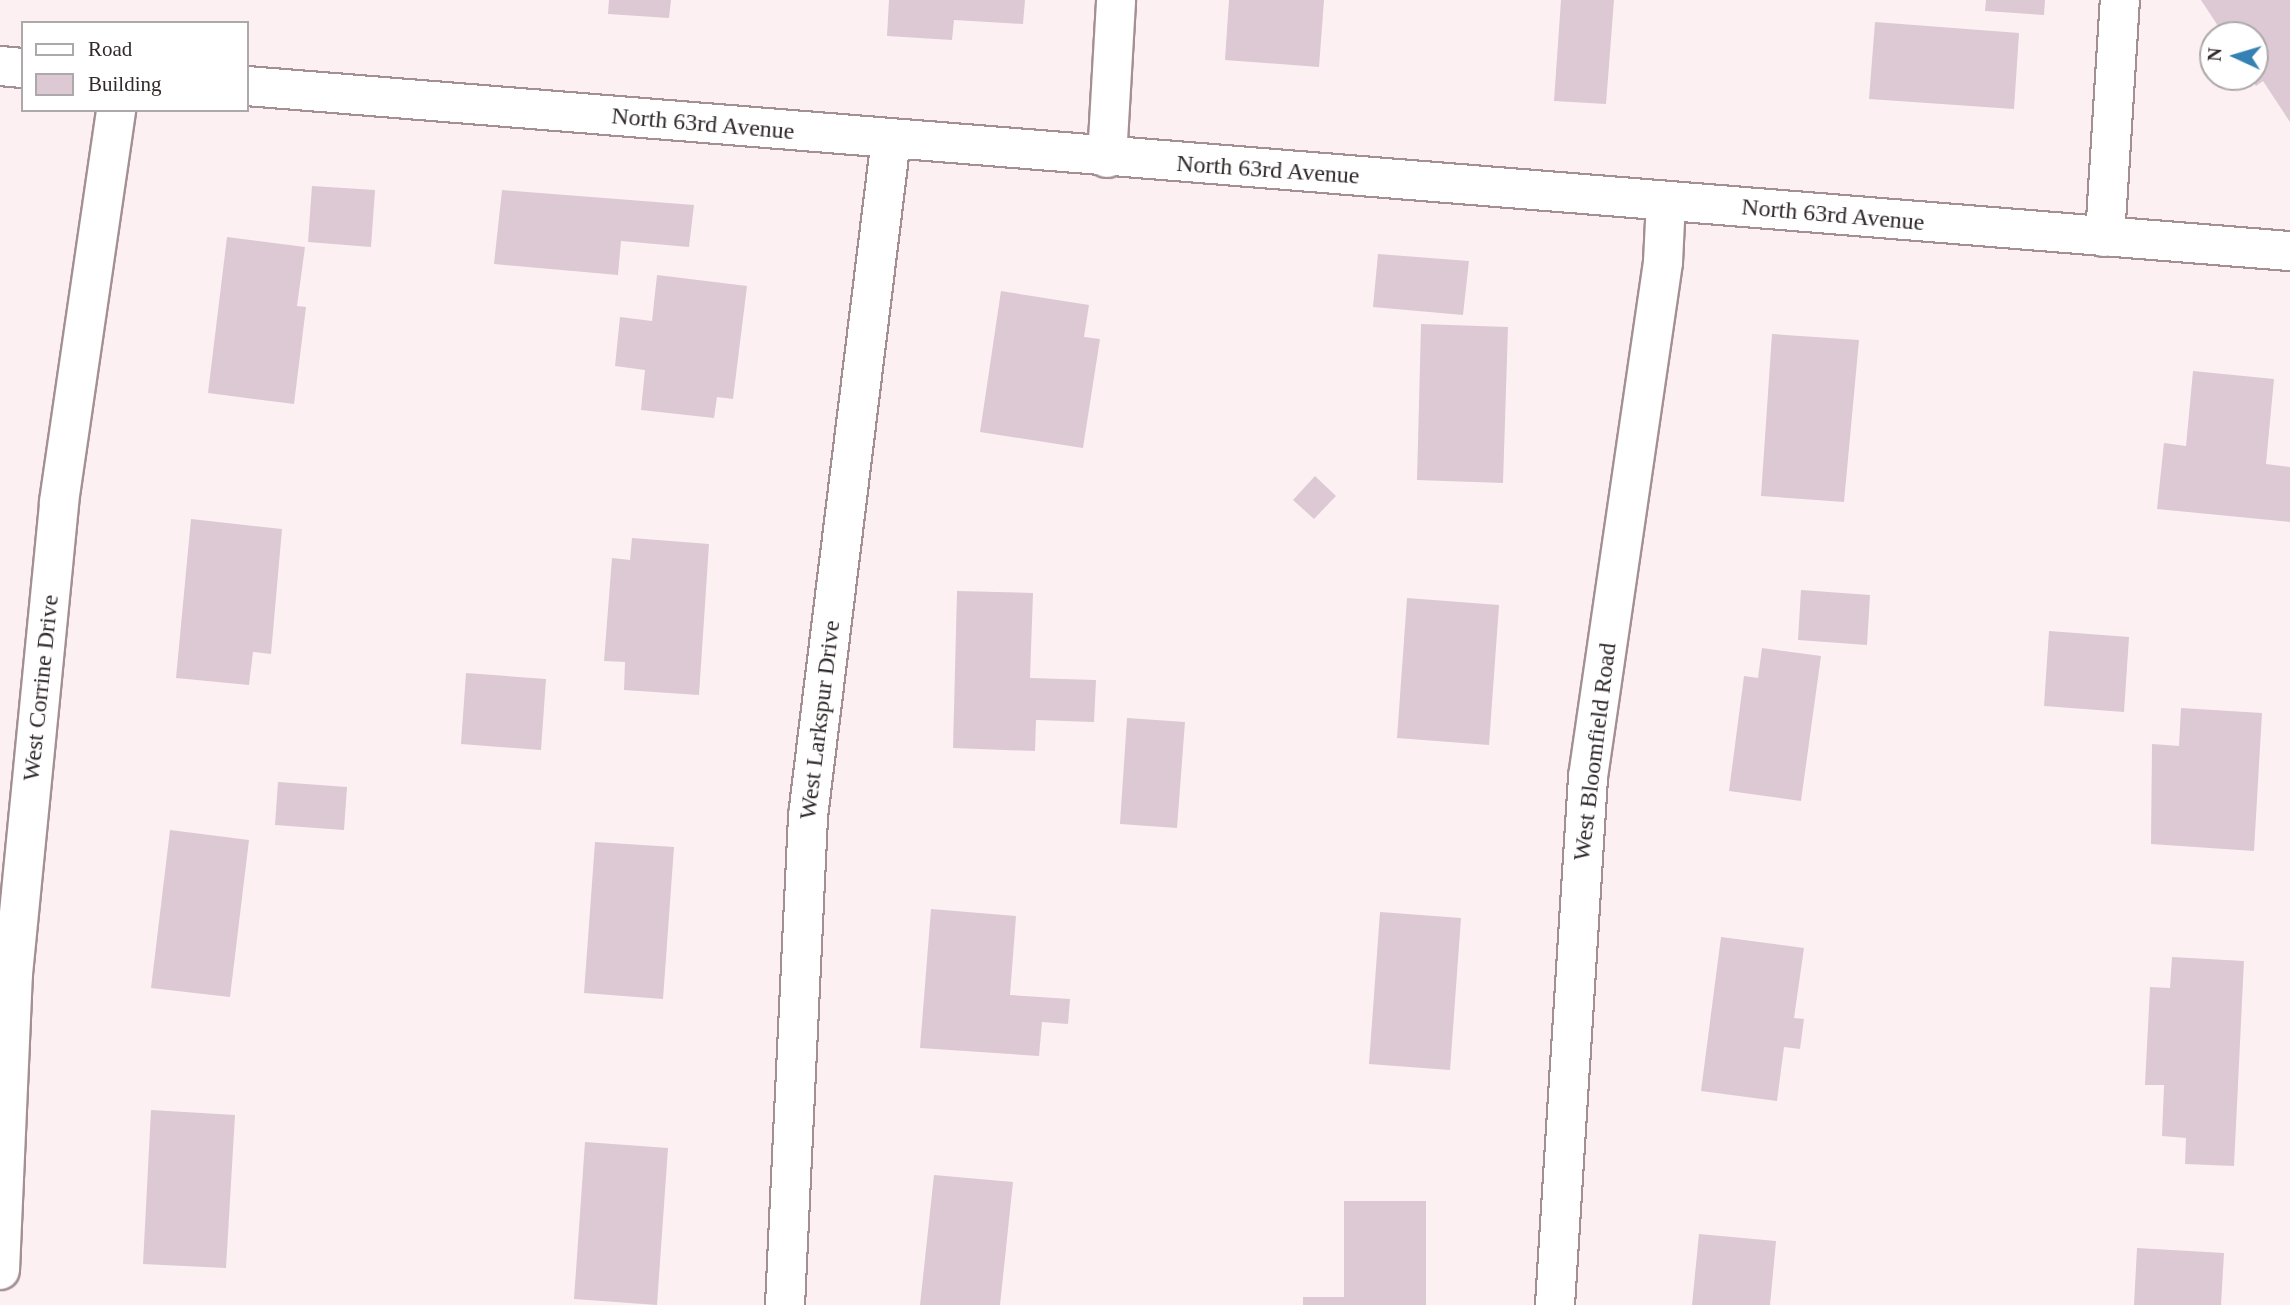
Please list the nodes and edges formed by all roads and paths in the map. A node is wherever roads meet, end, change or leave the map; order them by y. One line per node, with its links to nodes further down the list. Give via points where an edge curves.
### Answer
1 (1116, 0): 8 (street)
2 (2120, 0): 10 (street)
3 (0, 66): 4 (street)
4 (21, 68)
5 (248, 86): 7 (street, North 63rd Avenue)
6 (116, 112): 12 (street, West Corrine Drive, via 55,544 13,974)
7 (891, 139): 8 (street, North 63rd Avenue); 13 (street, West Larkspur Drive, via 808,816)
8 (1107, 158): 9 (street, North 63rd Avenue)
9 (1666, 201): 10 (street, North 63rd Avenue); 14 (street, West Bloomfield Road, via 1663,262 1588,777)
10 (2105, 237): 11 (street, North 63rd Avenue)
11 (2290, 251)
12 (0, 1270)
13 (785, 1305)
14 (1555, 1305)

